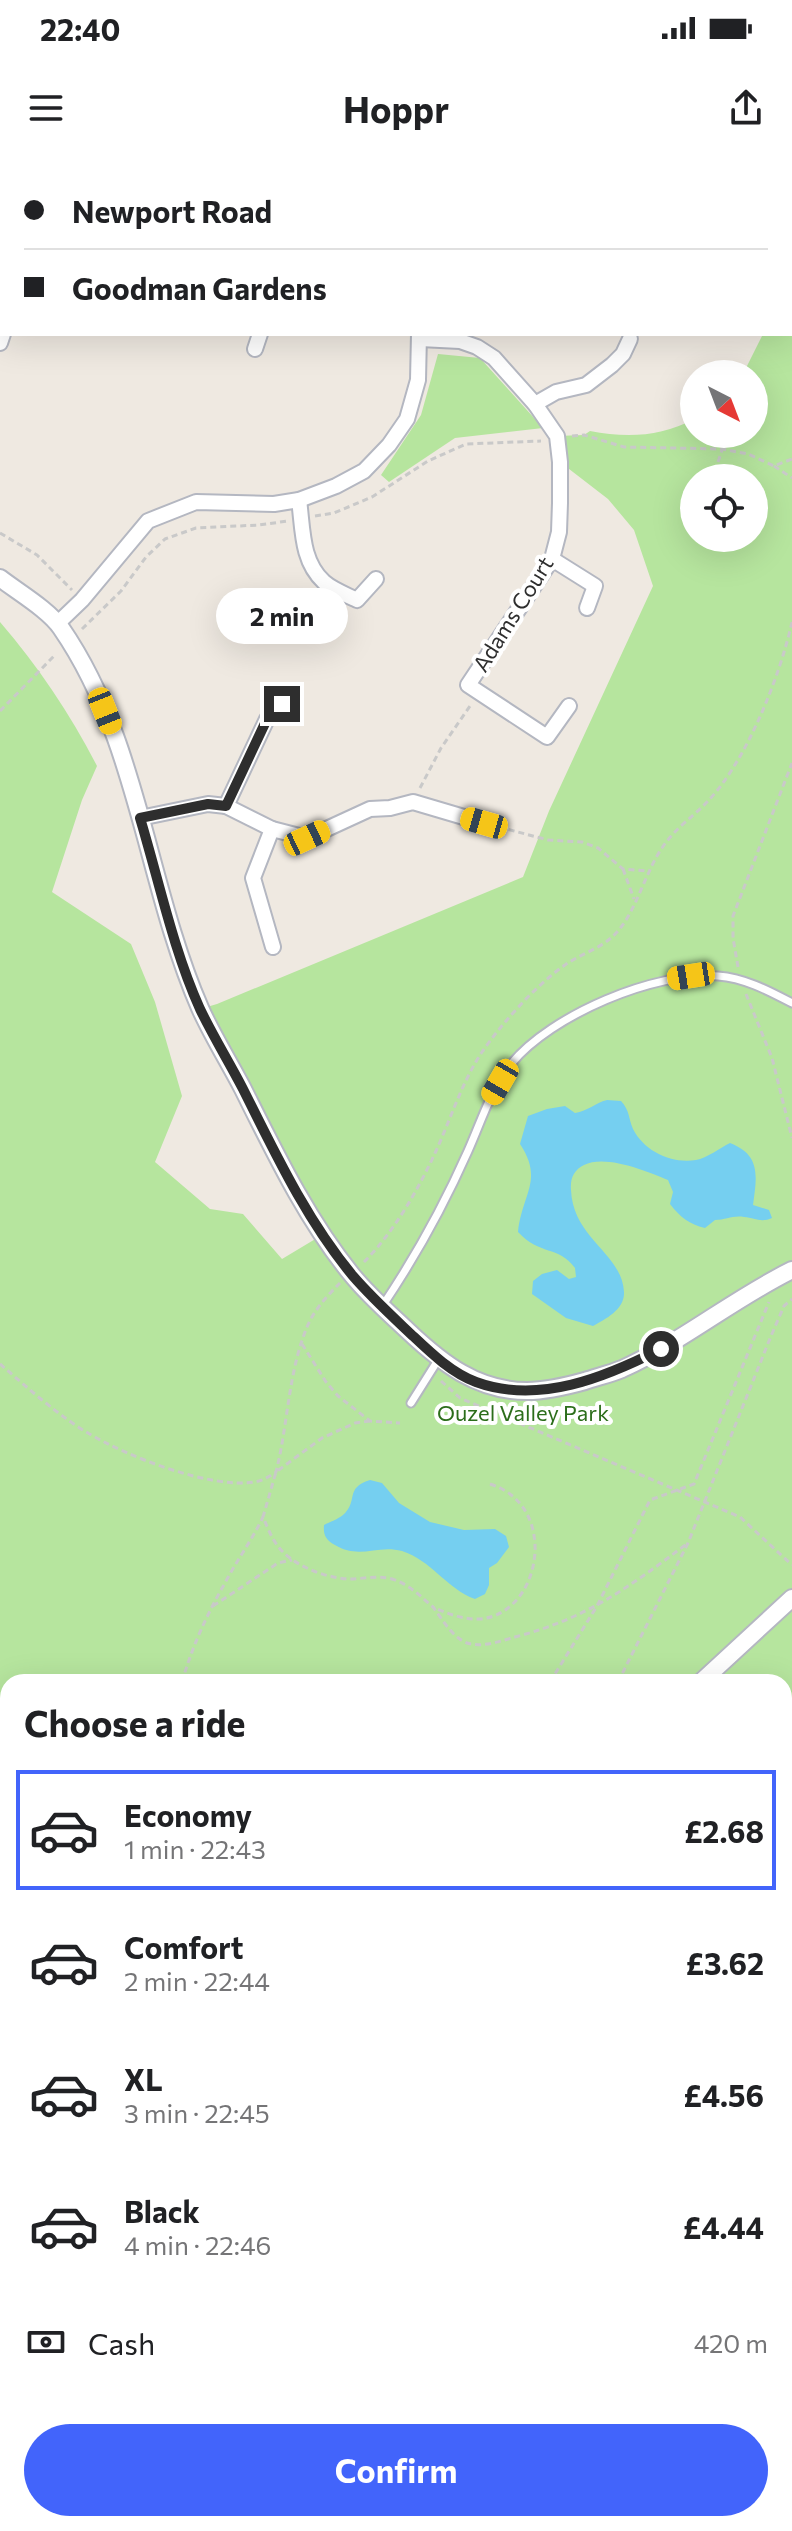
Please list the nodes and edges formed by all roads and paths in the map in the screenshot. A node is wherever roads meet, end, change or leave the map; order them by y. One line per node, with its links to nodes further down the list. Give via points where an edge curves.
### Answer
1 (259, 336): 4 (street)
2 (420, 337): 5 (street, via 477,347 494,358); 12 (street, via 418,380 407,419 389,445 364,471)
3 (630, 339): 5 (street, via 623,354 586,385)
4 (255, 349)
5 (535, 404): 6 (street)
6 (557, 436): 7 (path, via 584,435 624,447); 14 (street, Adams Court, via 559,532)
7 (722, 449): 9 (path); 10 (path)
8 (792, 459): 10 (path)
9 (718, 462)
10 (774, 466): 11 (path)
11 (792, 478)
12 (299, 500): 16 (street, via 306,555 326,584 357,600); 17 (street, via 196,502 148,521)
13 (0, 533): 17 (path, via 37,555)
14 (552, 559): 18 (street, via 595,586); 23 (street, Adams Court, via 468,685)
15 (0, 578): 21 (street)
16 (376, 579)
17 (82, 600): 19 (path); 21 (street)
18 (587, 608)
19 (97, 615)
20 (792, 622): 34 (path, via 765,703 738,760 709,800 676,829)
21 (58, 623): 22 (street)
22 (70, 641): 26 (path); 30 (street, via 116,737)
23 (479, 692): 25 (street, Adams Court, via 547,737); 28 (path)
24 (282, 704): 29 (street, via 267,719)
25 (569, 706)
26 (0, 711)
27 (792, 763): 37 (path, via 733,916)
28 (413, 802): 31 (street); 32 (street, via 370,809 307,838)
29 (226, 806): 30 (street, via 208,804); 32 (street)
30 (140, 818): 41 (street, via 200,1009 301,1199)
31 (484, 823): 33 (path, via 548,840 582,842)
32 (272, 829): 36 (street, via 253,878)
33 (623, 869): 34 (path); 35 (path)
34 (648, 871): 35 (path)
35 (634, 901): 41 (path, via 611,938 545,981 482,1051 410,1199 378,1247)
36 (273, 947)
37 (742, 980): 38 (lane); 39 (path, via 772,1058); 43 (lane, via 661,980 554,1026 532,1042 510,1065 491,1098 426,1236)
38 (792, 1003)
39 (792, 1138)
40 (786, 1273): 46 (street, via 634,1363 568,1385 504,1389); 52 (path, via 694,1484)
41 (351, 1274): 43 (street); 44 (path, via 316,1310)
42 (792, 1299): 53 (path, via 771,1336)
43 (382, 1307): 46 (street)
44 (302, 1344): 48 (path, via 338,1396); 50 (path)
45 (0, 1364): 50 (path, via 68,1420 125,1452 224,1481 252,1482)
46 (434, 1366): 47 (lane); 52 (path, via 460,1398)
47 (411, 1403)
48 (370, 1421): 49 (path); 50 (path, via 322,1438)
49 (400, 1423)
50 (276, 1472): 54 (path)
51 (490, 1484): 61 (path, via 512,1495 531,1520 536,1545 523,1588 513,1602 489,1617 464,1618)
52 (680, 1490): 53 (path); 59 (path, via 650,1500)
53 (706, 1502): 55 (path); 57 (path, via 740,1517)
54 (263, 1517): 56 (path, via 275,1543); 60 (path)
55 (688, 1543): 59 (path); 64 (path)
56 (292, 1560): 60 (path, via 278,1563); 61 (path, via 337,1578 394,1580)
57 (792, 1565)
58 (789, 1601): 65 (street)
59 (597, 1606): 61 (path, via 565,1622 477,1645 454,1634); 63 (path)
60 (211, 1607): 62 (path)
61 (433, 1607)
62 (184, 1674)
63 (555, 1674)
64 (622, 1674)
65 (710, 1674)

